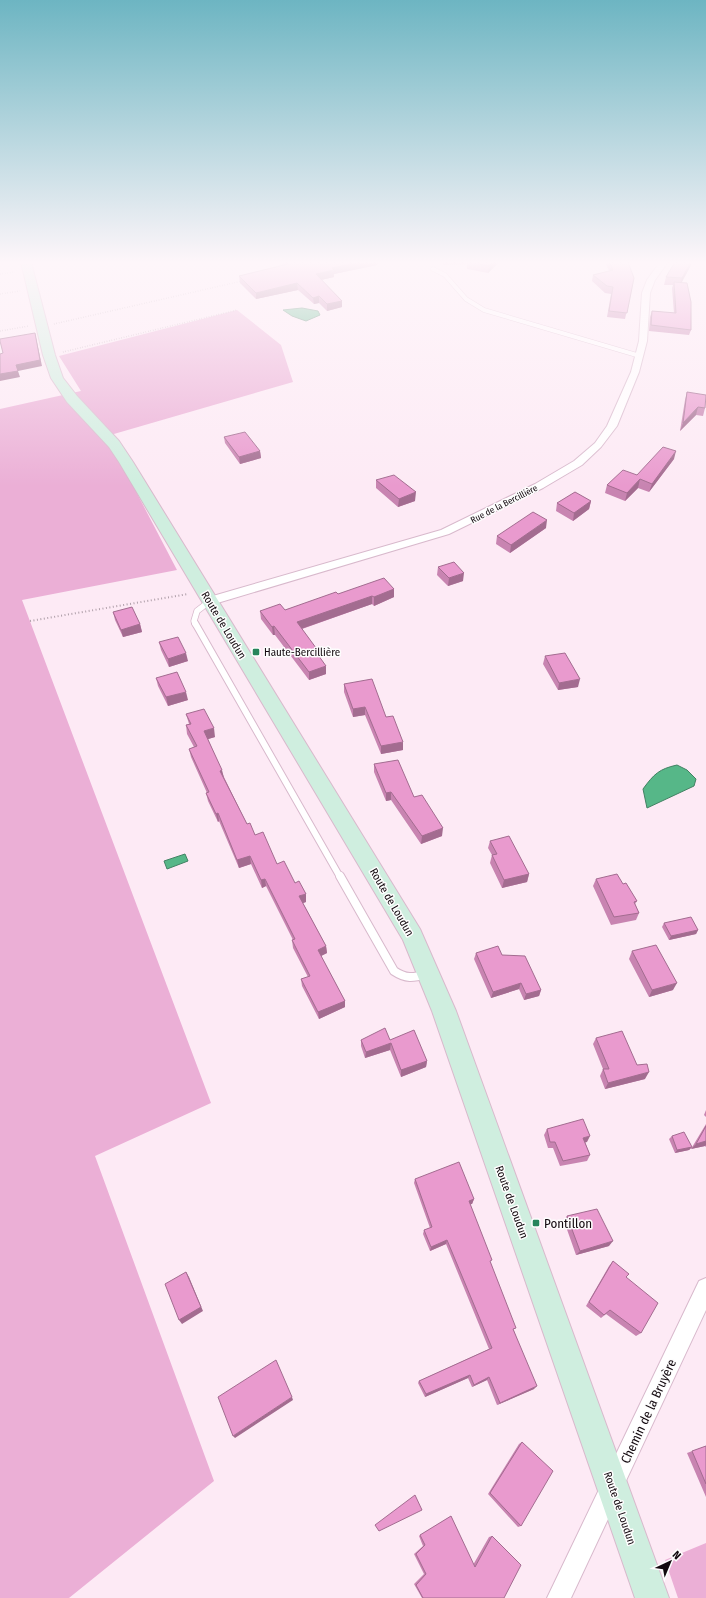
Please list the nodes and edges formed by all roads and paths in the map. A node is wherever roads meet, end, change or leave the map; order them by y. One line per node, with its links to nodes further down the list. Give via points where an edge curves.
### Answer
1 (45, 337): 5 (main road, Route de Loudun)
2 (126, 337): 5 (path)
3 (572, 337): 6 (lane)
4 (643, 337): 6 (street, Rue de la Bercillière)
5 (49, 355): 7 (main road, Route de Loudun, via 57,378 72,399 114,444)
6 (640, 356): 7 (street, Rue de la Bercillière, via 612,426 598,445 578,463 539,486 446,532)
7 (208, 596): 8 (path); 9 (main road, Route de Loudun, via 387,893 412,936); 9 (lane, via 195,614 194,621 394,971 403,978 414,978)
8 (30, 621)
9 (429, 973): 11 (main road, Route de Loudun)
10 (706, 1288): 11 (street, Chemin de la Bruyère)
11 (612, 1486): 12 (street, Chemin de la Bruyère); 13 (main road, Route de Loudun)
12 (559, 1598)
13 (652, 1598)

